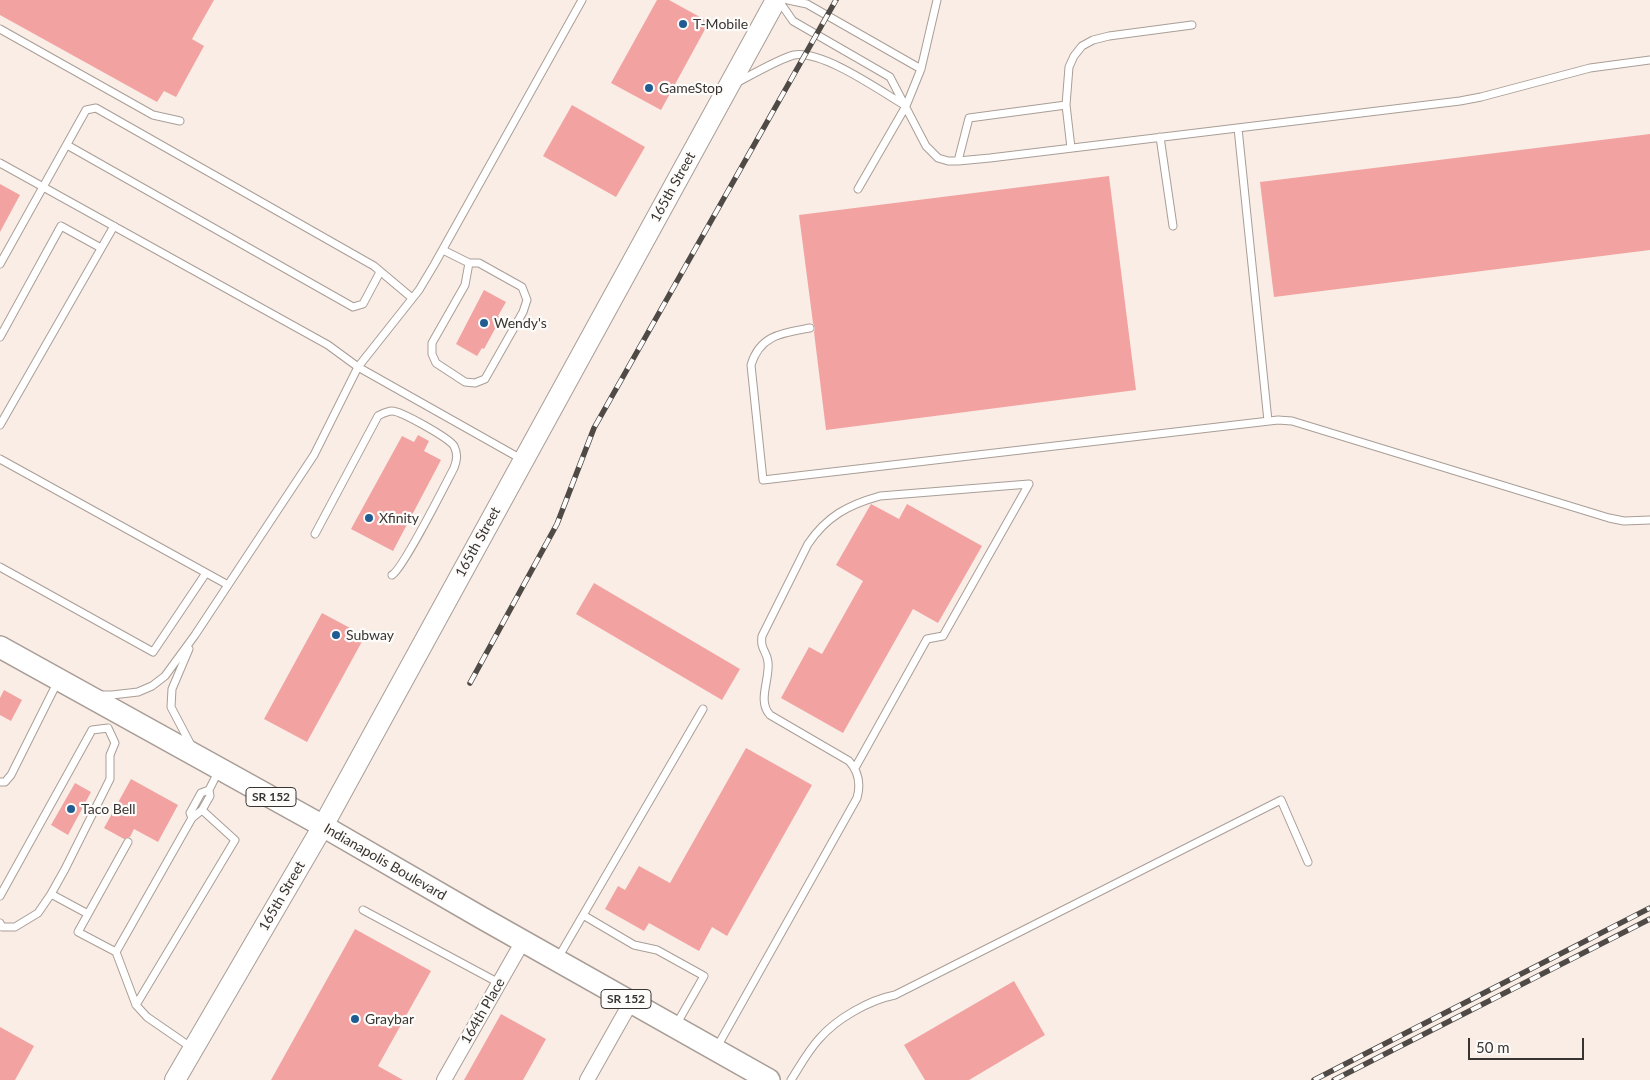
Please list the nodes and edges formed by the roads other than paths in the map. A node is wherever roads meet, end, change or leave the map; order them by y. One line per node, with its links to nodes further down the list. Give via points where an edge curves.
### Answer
1 (582, 0): 24 (lane)
2 (777, 0): 9 (main road, 165th Street); 11 (lane, via 793,21 890,77)
3 (788, 0): 8 (lane, via 807,4)
4 (938, 0): 8 (lane)
5 (1192, 25): 10 (lane, via 1109,36 1082,46 1069,67)
6 (0, 29): 12 (lane, via 154,115)
7 (1650, 60): 13 (lane, via 1590,68 1467,100)
8 (921, 69): 11 (lane)
9 (728, 86): 11 (lane, via 792,56 805,55 830,62); 35 (main road, 165th Street)
10 (1066, 105): 16 (lane); 17 (lane, via 969,118)
11 (906, 106): 17 (lane, via 931,153 948,161); 20 (lane)
12 (180, 121)
13 (1238, 128): 14 (lane); 32 (lane)
14 (1160, 137): 16 (lane); 22 (lane)
15 (67, 145): 19 (lane); 27 (lane, via 352,307 363,304); 27 (lane, via 86,110 96,108)
16 (1071, 148): 17 (lane)
17 (958, 161)
18 (0, 163): 19 (lane)
19 (43, 188): 21 (lane); 26 (lane)
20 (858, 189)
21 (114, 226): 23 (lane); 31 (lane, via 328,345)
22 (1173, 226)
23 (101, 248): 30 (lane, via 61,226); 33 (lane)
24 (443, 250): 25 (lane); 28 (lane)
25 (469, 263): 25 (lane, via 466,285 432,343 432,354 436,363 465,382 475,382 485,379 527,300 522,287 479,263)
26 (0, 264)
27 (380, 272): 28 (lane)
28 (412, 298): 31 (lane)
29 (810, 328): 32 (lane, via 770,338 757,350 750,366 763,480)
30 (0, 337)
31 (358, 367): 35 (lane); 41 (lane, via 314,454)
32 (1268, 421): 36 (lane, via 1292,421 1610,518)
33 (0, 425)
34 (0, 459): 39 (lane)
35 (523, 460): 55 (main road, 165th Street)
36 (1650, 520)
37 (315, 534): 40 (lane, via 378,416 394,411 450,440 458,457 454,468 397,572)
38 (0, 567): 39 (lane, via 153,652)
39 (206, 573): 41 (lane)
40 (392, 575)
41 (228, 585): 42 (lane)
42 (195, 635): 45 (lane, via 165,676 152,686 138,692); 48 (lane, via 172,689 171,707)
43 (0, 647): 44 (main road, Indianapolis Boulevard / SR 152)
44 (58, 680): 45 (main road, Indianapolis Boulevard / SR 152); 51 (lane, via 11,775 5,782)
45 (83, 694): 47 (main road, Indianapolis Boulevard / SR 152)
46 (703, 709): 62 (lane)
47 (112, 720): 48 (main road, Indianapolis Boulevard / SR 152); 58 (lane, via 115,743 110,755 110,779); 59 (lane, via 92,730)
48 (198, 757): 50 (main road, Indianapolis Boulevard / SR 152)
49 (855, 768): 49 (lane, via 849,761 765,710 768,661 761,644 762,636 808,544 817,531 856,502 880,496 1029,484 943,636 927,639); 72 (lane, via 859,780 857,798)
50 (220, 769): 52 (lane); 55 (main road, Indianapolis Boulevard / SR 152)
51 (0, 782)
52 (210, 790): 53 (lane); 54 (lane, via 201,792 190,813)
53 (202, 810): 54 (lane); 69 (lane, via 235,840)
54 (192, 818): 65 (lane)
55 (323, 826): 64 (main road, Indianapolis Boulevard / SR 152); 71 (main road, 165th Street)
56 (128, 842): 61 (lane)
57 (1308, 862): 77 (lane, via 1281,800 895,995 877,998 828,1029)
58 (50, 894): 61 (lane); 63 (lane, via 38,913 15,927 2,927)
59 (0, 896)
60 (363, 910): 67 (lane)
61 (88, 914): 65 (lane, via 78,932)
62 (583, 915): 66 (lane); 70 (lane, via 634,945 657,950 704,976)
63 (0, 924)
64 (523, 941): 66 (main road, Indianapolis Boulevard / SR 152); 67 (street, 164th Place)
65 (116, 952): 69 (lane)
66 (557, 960): 68 (main road, Indianapolis Boulevard / SR 152)
67 (499, 983): 74 (street, 164th Place)
68 (631, 1002): 70 (main road, Indianapolis Boulevard / SR 152); 75 (street)
69 (136, 1005): 71 (lane, via 147,1018)
70 (675, 1027): 72 (main road, Indianapolis Boulevard / SR 152)
71 (193, 1049): 73 (main road, 165th Street)
72 (716, 1050): 76 (main road, Indianapolis Boulevard / SR 152)
73 (175, 1080)
74 (444, 1080)
75 (587, 1080)
76 (769, 1080)
77 (791, 1080)

